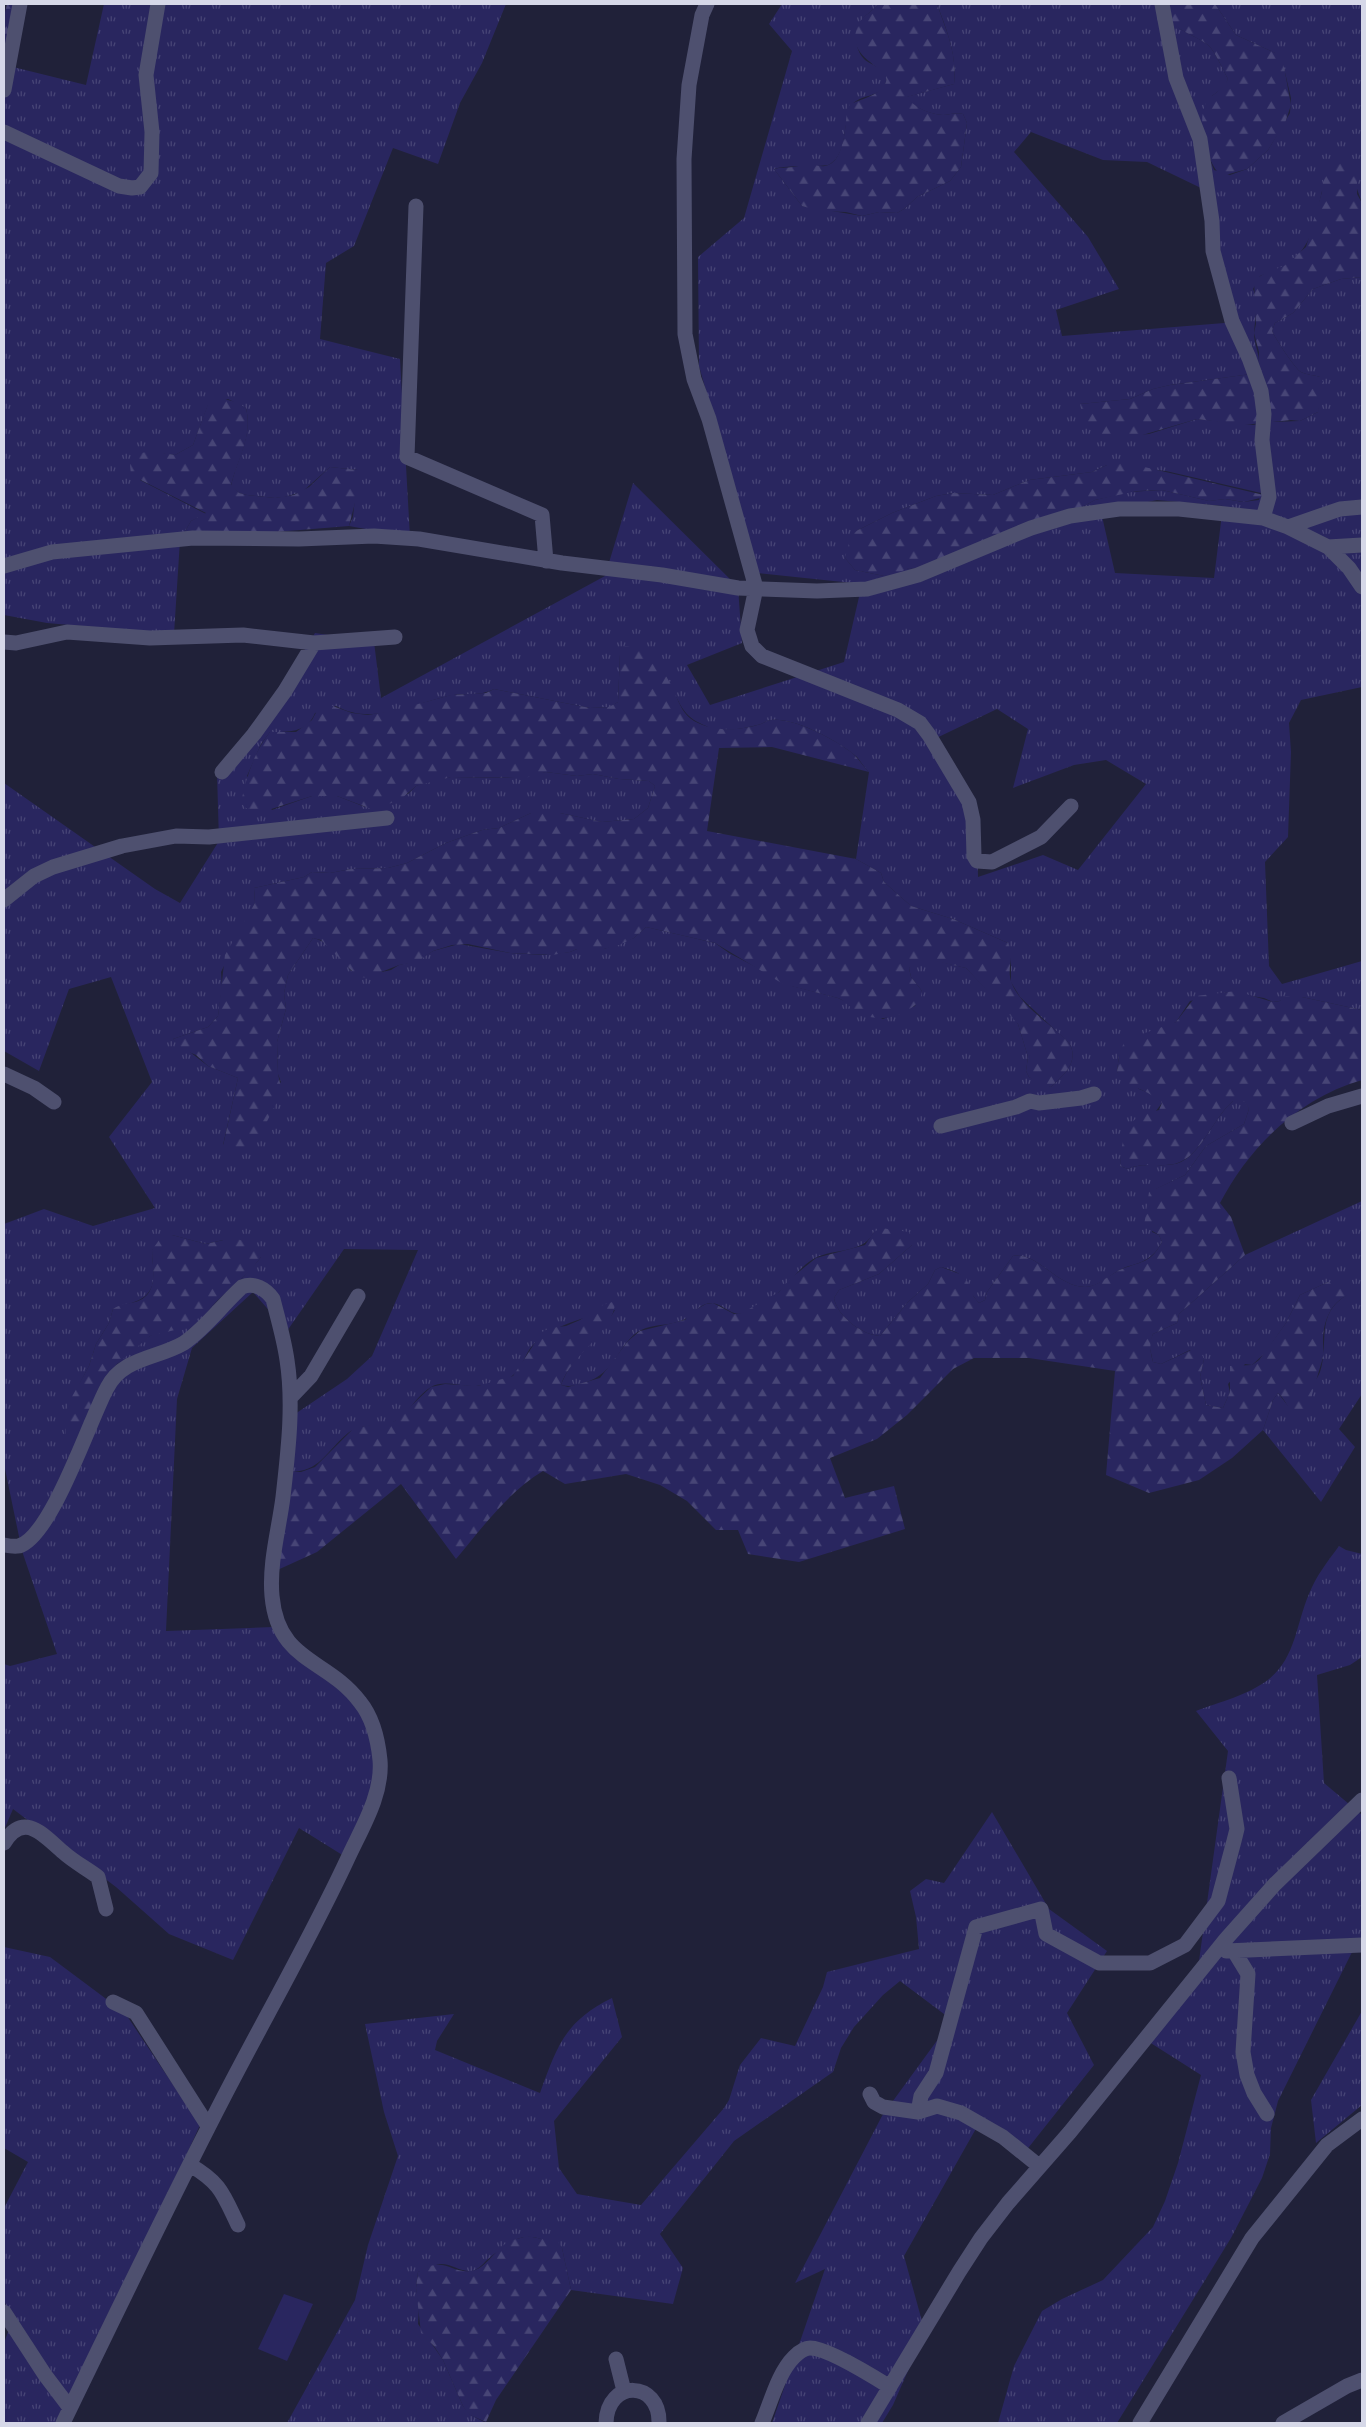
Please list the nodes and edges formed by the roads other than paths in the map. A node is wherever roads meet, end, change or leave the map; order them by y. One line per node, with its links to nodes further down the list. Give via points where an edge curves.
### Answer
1 (20, 4): 5 (street)
2 (158, 4): 6 (street, via 146,74 152,155 151,173 146,183 132,188 119,186)
3 (707, 4): 16 (street, via 689,85 684,159 685,334 694,379 709,419)
4 (1162, 4): 9 (street, via 1176,78 1200,139 1212,220 1213,251 1232,321 1261,391 1264,414 1262,440 1269,497)
5 (4, 90)
6 (4, 132)
7 (416, 206): 13 (street, via 407,457 542,515)
8 (1362, 506): 10 (street, via 1340,509)
9 (1263, 518): 10 (street); 16 (street, via 1179,509 1119,509 1070,516 1031,528 918,575 867,589)
10 (1288, 527): 12 (street)
11 (1362, 545): 12 (street)
12 (1328, 547): 15 (street)
13 (546, 561): 14 (street, via 419,539 374,536 193,538 52,552); 16 (street)
14 (4, 566)
15 (1362, 587)
16 (756, 588): 21 (street, via 747,630 752,646 762,656 909,715 929,735 968,802 973,820 974,856 978,861 992,862 1041,837)
17 (395, 637): 19 (street)
18 (4, 642): 19 (street, via 16,643 67,632 128,637 242,635)
19 (314, 643): 20 (street, via 285,691)
20 (222, 772)
21 (1071, 806)
22 (387, 818): 23 (street, via 209,837 176,836 122,846 47,870 34,876)
23 (4, 900)
24 (4, 1074): 27 (street)
25 (1094, 1094): 29 (street, via 1039,1103 1030,1101)
26 (1362, 1096): 28 (street, via 1328,1106)
27 (54, 1102)
28 (1292, 1123)
29 (941, 1126)
30 (358, 1296): 31 (street, via 311,1376)
31 (290, 1398): 32 (street, via 287,1358 273,1299 262,1289 246,1286 183,1343 130,1364 115,1375 100,1400 67,1481 48,1514 25,1543 13,1547); 45 (street, via 288,1455 272,1577 275,1613 284,1638 296,1651 334,1677 360,1701 376,1736 381,1772 366,1820 331,1895)
32 (4, 1545)
33 (1229, 1778): 42 (street, via 1237,1828 1232,1850 1218,1901 1185,1945 1150,1964 1099,1963 1046,1934 1041,1909 976,1927 936,2073 921,2096)
34 (1362, 1800): 38 (street, via 1275,1884)
35 (4, 1843): 36 (street, via 11,1832 21,1828 32,1828 46,1835 98,1877)
36 (106, 1909)
37 (1362, 1945): 39 (street)
38 (1215, 1951): 39 (street); 47 (street)
39 (1234, 1951): 43 (street, via 1248,1974 1244,2052 1247,2075)
40 (113, 2002): 45 (street, via 136,2013)
41 (870, 2094): 42 (street, via 874,2102 884,2107)
42 (918, 2112): 47 (street, via 937,2106 961,2113 1003,2137)
43 (1267, 2114)
44 (1362, 2119): 60 (street, via 1327,2144 1252,2238)
45 (208, 2126): 46 (street)
46 (190, 2165): 48 (street, via 208,2175 220,2189); 54 (street)
47 (1039, 2166): 52 (street, via 981,2238)
48 (238, 2225)
49 (4, 2312): 54 (street)
50 (616, 2360): 53 (street)
51 (1362, 2380): 61 (street)
52 (890, 2387): 58 (street, via 818,2349 809,2348 793,2358 785,2368); 59 (street)
53 (624, 2391): 56 (street, via 613,2398 607,2410); 57 (street, via 639,2391 652,2398 659,2410)
54 (70, 2408): 55 (street)
55 (63, 2423)
56 (606, 2423)
57 (659, 2423)
58 (762, 2423)
59 (868, 2423)
60 (1140, 2423)
61 (1283, 2423)

